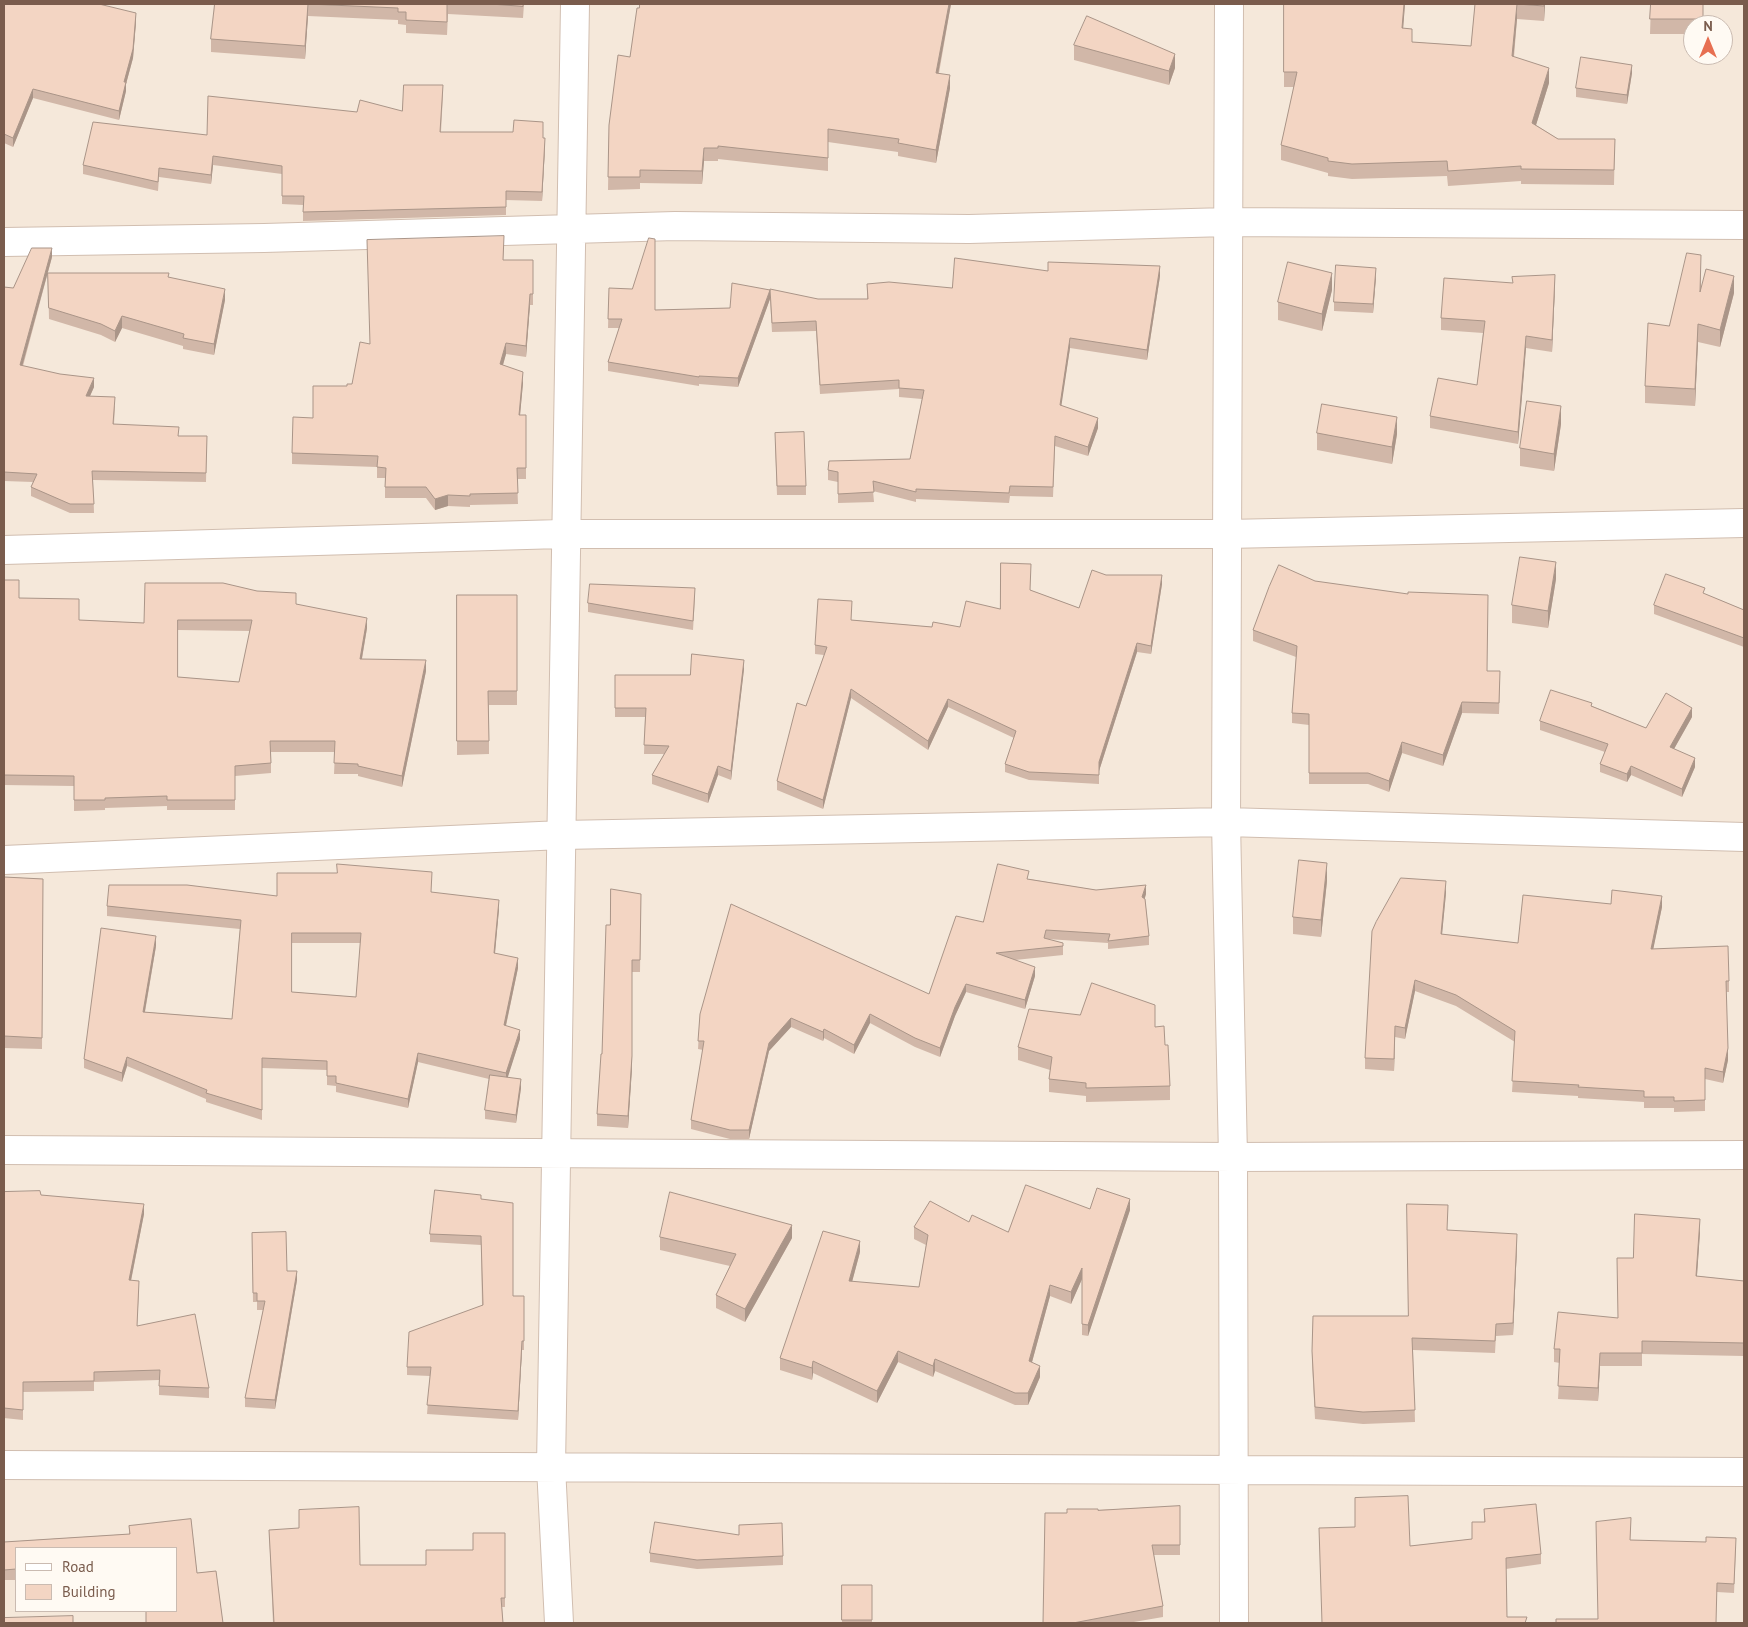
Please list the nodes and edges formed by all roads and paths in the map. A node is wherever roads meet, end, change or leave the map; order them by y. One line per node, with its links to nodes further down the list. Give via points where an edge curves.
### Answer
1 (575, 4): 5 (street)
2 (1229, 4): 3 (street)
3 (1228, 222): 4 (street); 5 (street, via 969,229 684,226); 9 (street)
4 (1744, 226)
5 (572, 229): 6 (street); 8 (street)
6 (4, 242)
7 (1744, 523): 9 (street)
8 (567, 534): 9 (street); 10 (street); 12 (street)
9 (1227, 534): 11 (street)
10 (4, 550)
11 (1226, 822): 12 (street); 13 (street); 18 (street)
12 (562, 835): 14 (street); 16 (street)
13 (1744, 837)
14 (4, 860)
15 (4, 1150): 16 (street)
16 (556, 1153): 18 (street); 20 (street)
17 (1744, 1155): 18 (street)
18 (1233, 1157): 21 (street)
19 (4, 1465): 20 (street)
20 (551, 1467): 21 (street); 23 (street)
21 (1234, 1470): 22 (street); 24 (street)
22 (1744, 1472)
23 (559, 1623)
24 (1234, 1623)

